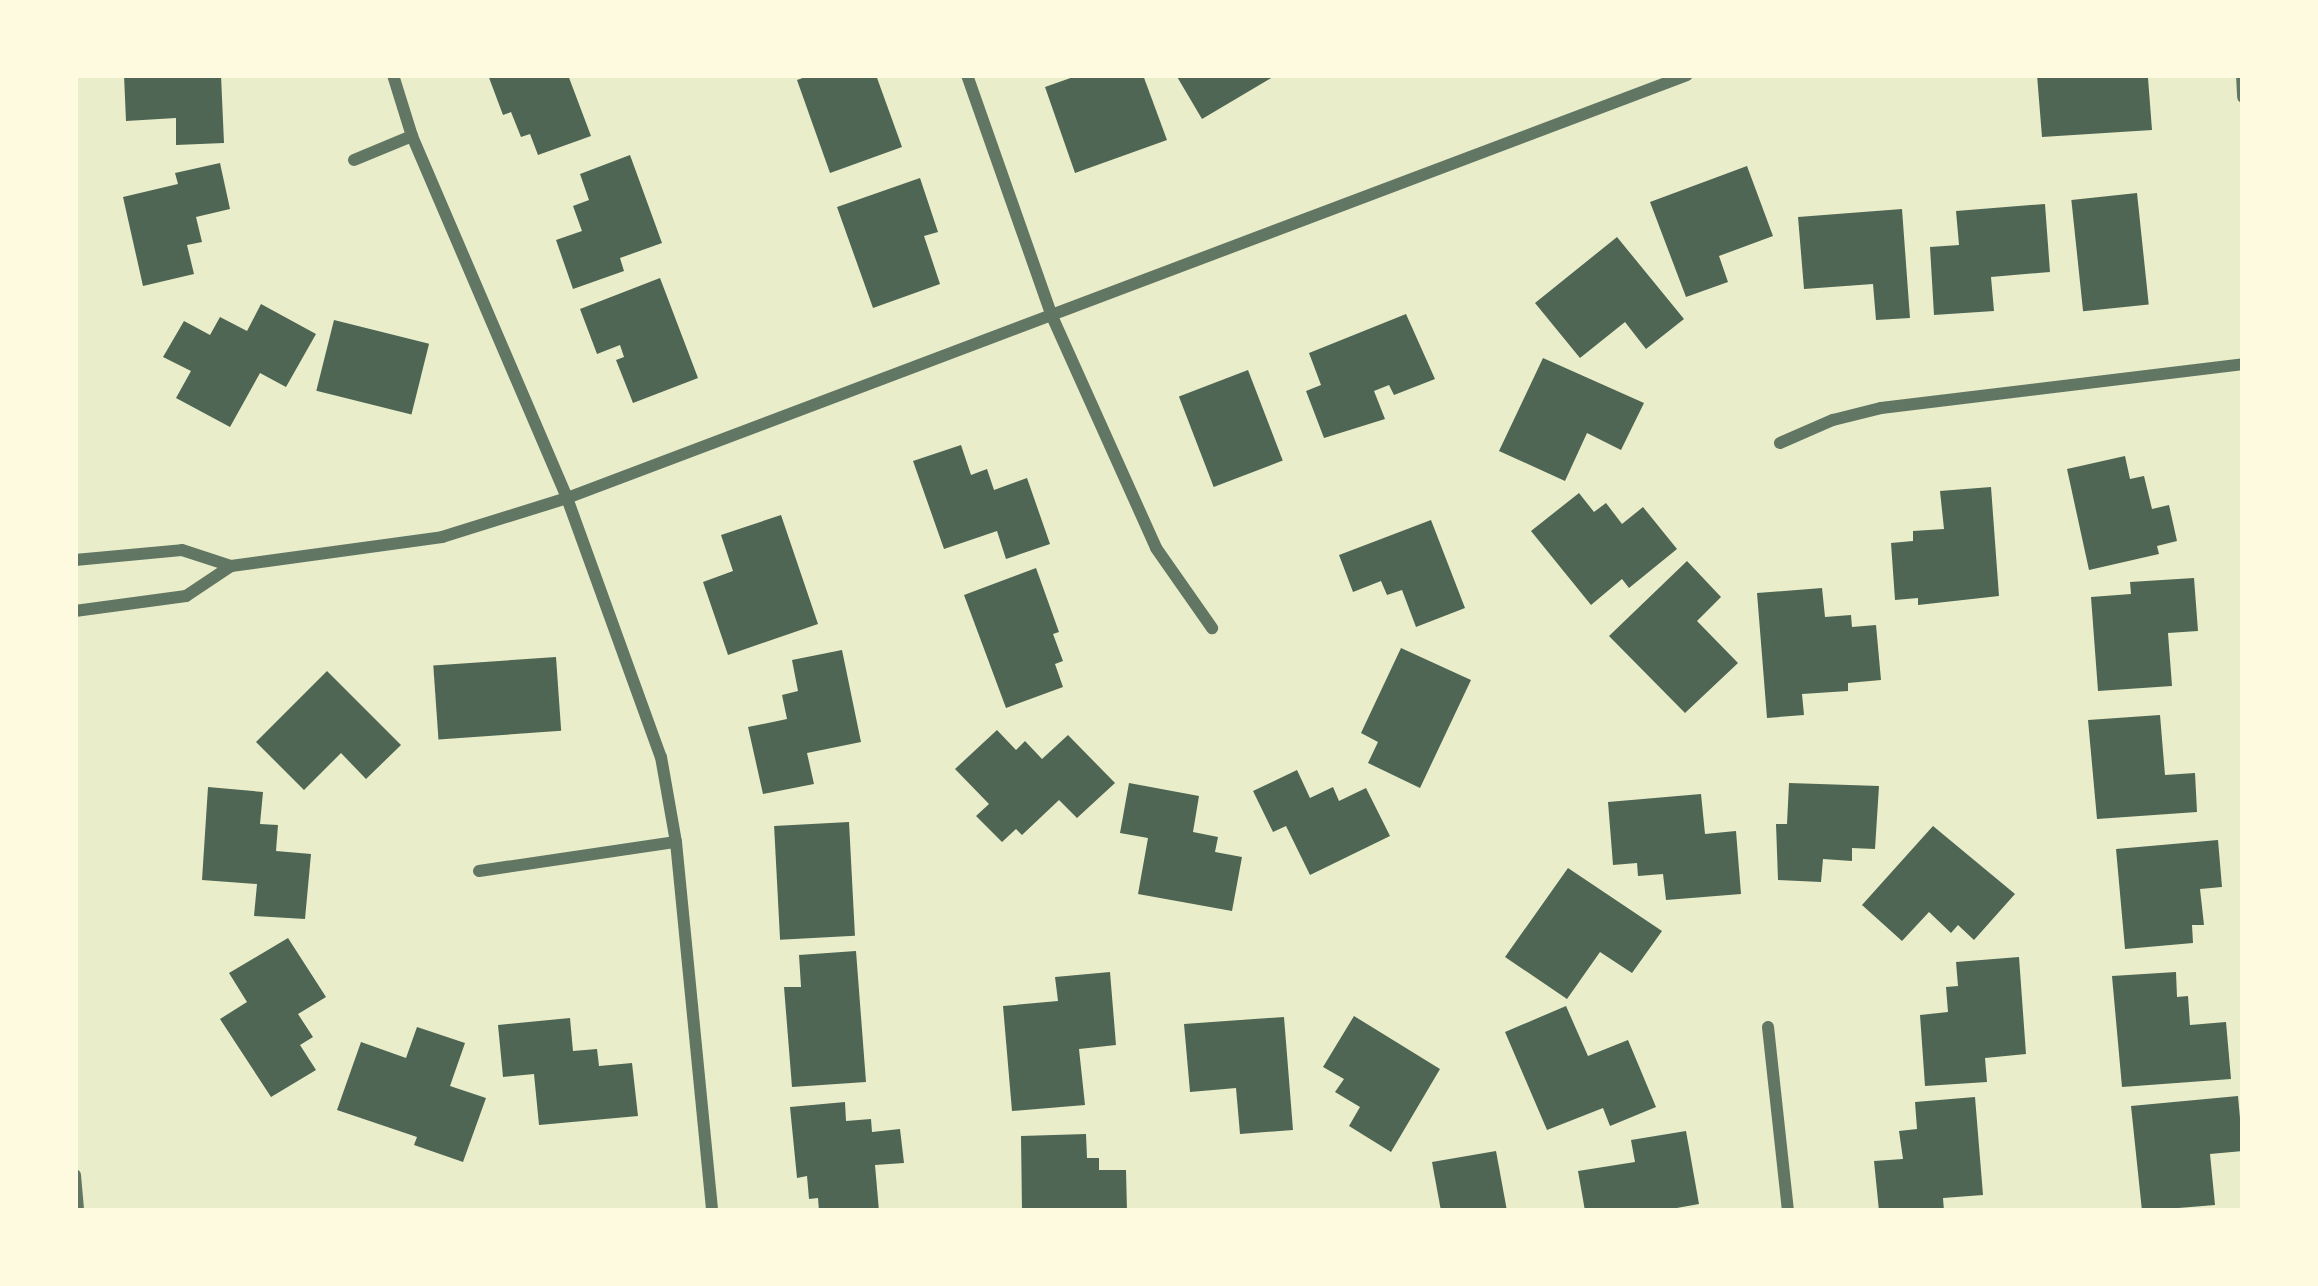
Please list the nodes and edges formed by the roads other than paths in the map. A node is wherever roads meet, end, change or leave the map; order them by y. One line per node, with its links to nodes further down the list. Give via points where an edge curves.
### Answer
1 (393, 75): 6 (street)
2 (968, 75): 8 (street)
3 (1687, 75): 8 (street)
4 (2242, 75): 5 (street)
5 (2243, 97)
6 (412, 136): 7 (street); 11 (street)
7 (354, 160)
8 (1052, 314): 11 (street); 15 (street, via 1156,548)
9 (2243, 364): 10 (street, via 1880,408)
10 (1780, 443)
11 (567, 498): 13 (street, via 442,537); 16 (street, via 661,757)
12 (75, 560): 13 (street, via 182,550)
13 (231, 566): 14 (street, via 186,596)
14 (75, 611)
15 (1212, 628)
16 (676, 842): 17 (street); 21 (street)
17 (479, 871)
18 (1768, 1027): 22 (street)
19 (75, 1175): 20 (street)
20 (78, 1211)
21 (712, 1211)
22 (1788, 1211)

